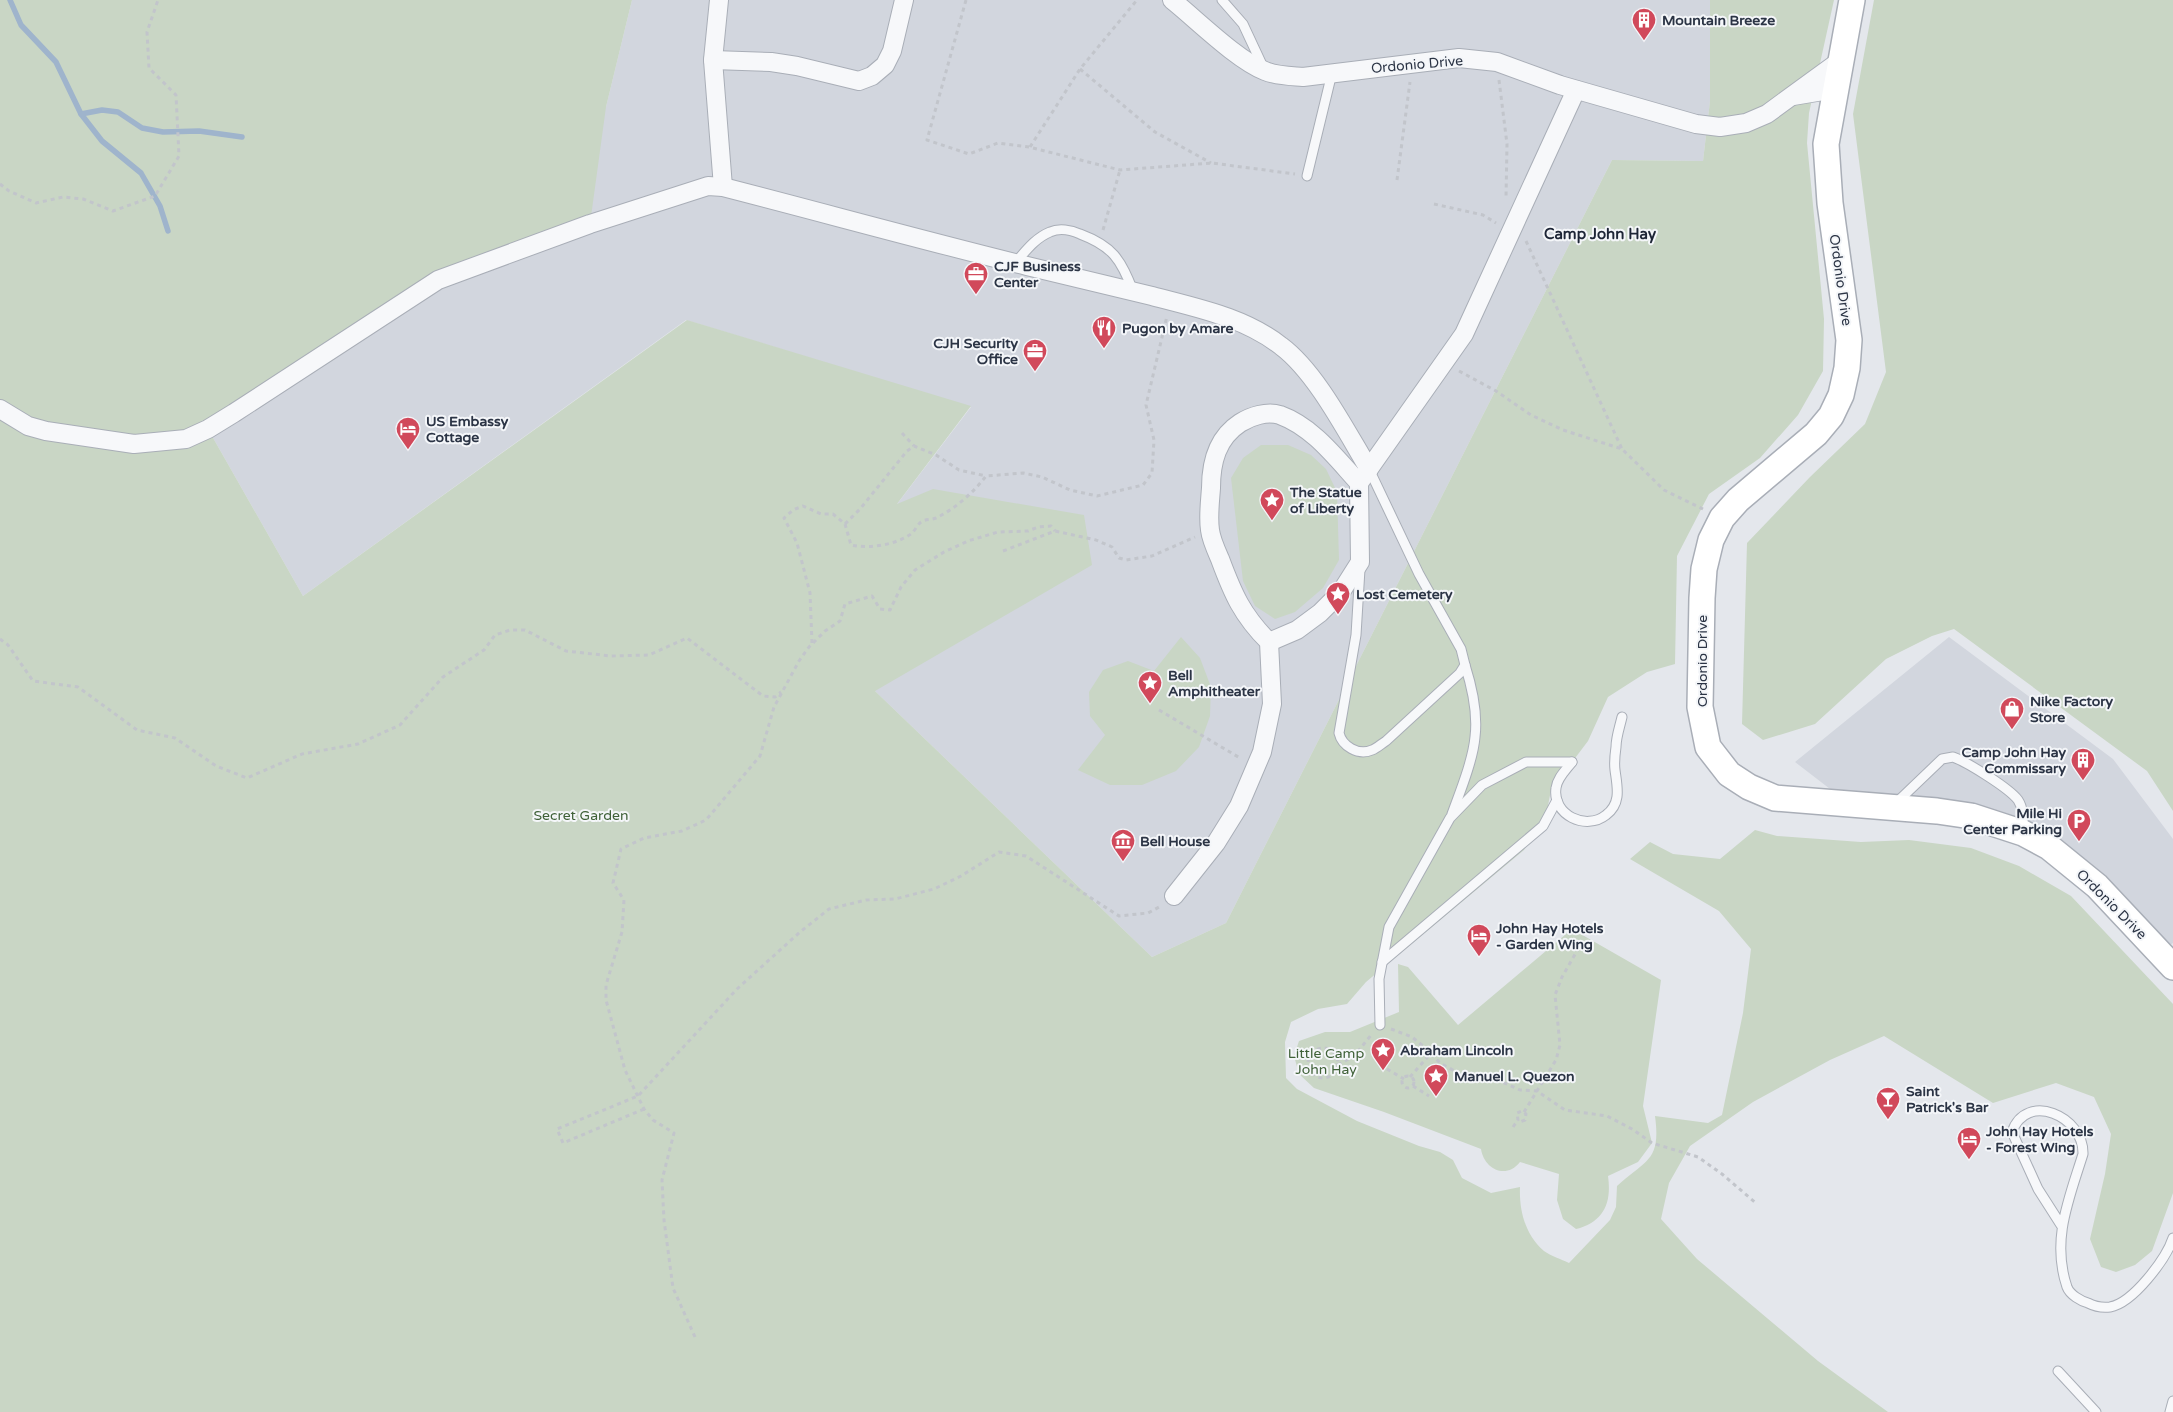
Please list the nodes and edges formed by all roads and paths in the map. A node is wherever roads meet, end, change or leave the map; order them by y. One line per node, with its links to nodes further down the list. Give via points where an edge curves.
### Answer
1 (158, 0): 24 (path, via 147,32 150,68 176,95 179,156 155,196 113,211 76,198 63,197 36,203)
2 (719, 0): 9 (street)
3 (904, 0): 9 (street, via 892,51 885,65 872,76 858,81 770,62)
4 (966, 0): 19 (path, via 927,140 969,154 998,144)
5 (1137, 0): 11 (path)
6 (1172, 0): 12 (street, Ordonio Drive, via 1234,51)
7 (1222, 0): 12 (lane, via 1242,24)
8 (1852, 0): 10 (street, Ordonio Drive)
9 (713, 60): 25 (street)
10 (1841, 60): 15 (street, Ordonio Drive); 18 (street, Ordonio Drive)
11 (1080, 69): 19 (path); 20 (path, via 1155,132)
12 (1265, 71): 13 (street, Ordonio Drive, via 1285,76)
13 (1332, 73): 16 (street, Ordonio Drive, via 1466,58 1497,62); 22 (lane)
14 (1411, 76): 23 (path)
15 (1835, 89): 18 (street, Ordonio Drive); 41 (street, Ordonio Drive, via 1826,144 1830,203 1849,340 1841,395 1831,416 1816,434 1738,500)
16 (1576, 90): 18 (street, Ordonio Drive, via 1696,124 1720,127 1746,123 1767,114); 40 (street, via 1464,334)
17 (1500, 95): 26 (path, via 1507,144)
18 (1790, 97)
19 (1029, 147): 21 (path)
20 (1212, 163): 21 (path); 22 (path)
21 (1120, 170): 30 (path)
22 (1307, 176)
23 (1397, 180)
24 (0, 184)
25 (723, 186): 31 (street); 35 (street, via 708,186 599,221 438,280 234,413 186,439 134,444 46,431 28,426)
26 (1506, 200)
27 (1434, 204): 28 (path, via 1483,215)
28 (1498, 224)
29 (1524, 236): 38 (path)
30 (1100, 242): 31 (lane, via 1074,231 1051,231); 32 (lane, via 1118,260)
31 (1015, 263): 32 (street)
32 (1133, 291): 33 (street)
33 (1171, 301): 39 (path, via 1146,405 1154,440 1152,473 1144,485 1097,496 1070,490 1042,477 1023,474); 40 (street, via 1239,321 1283,347 1323,394)
34 (1454, 368): 38 (path, via 1539,419)
35 (0, 409)
36 (902, 434): 37 (path)
37 (914, 446): 39 (path, via 959,470); 42 (path)
38 (1622, 449): 41 (path, via 1664,490)
39 (986, 476): 42 (path, via 978,487 951,509 922,521 911,534 889,544 851,545)
40 (1364, 476): 43 (street, via 1294,422 1278,414 1254,416 1232,428 1213,459); 46 (street); 50 (lane, via 1461,648)
41 (1722, 518): 56 (street, Ordonio Drive, via 1711,540 1702,598 1700,707 1708,747 1729,774 1749,788 1775,798)
42 (845, 524): 49 (path, via 833,514 822,514 803,506 784,518 797,543 810,593)
43 (1210, 531): 44 (path, via 1152,556 1126,560 1119,558 1112,547 1096,540); 48 (street, via 1234,596 1252,625)
44 (1053, 532): 45 (path); 49 (path, via 1051,526 998,532 944,552 915,570 890,610 880,609 872,596 845,604 840,621)
45 (1003, 551)
46 (1360, 562): 48 (street, via 1341,592 1320,612 1297,630); 50 (lane, via 1356,636 1339,733 1346,746 1365,752 1386,741 1460,673)
47 (0, 640): 51 (path, via 8,645 33,681 78,687 137,730 176,738 216,766 246,778 302,754 358,744 400,726 443,677 484,650 495,635 510,630 525,630 566,651 611,656 650,655 687,638 763,696 775,697)
48 (1269, 642): 54 (street, via 1272,704 1262,752)
49 (812, 644): 51 (path, via 799,660)
50 (1465, 664): 57 (lane, via 1473,691 1475,737)
51 (784, 690): 71 (path, via 774,707 760,756 706,820 682,831 644,838 621,849 613,883 624,900 622,932 606,985 606,1000 626,1070)
52 (1160, 710): 54 (path)
53 (1622, 717): 55 (lane, via 1615,752 1618,790 1613,808 1606,815 1588,822 1570,817)
54 (1255, 768): 59 (street, via 1239,806 1216,843)
55 (1556, 800): 57 (lane, via 1557,784 1572,762 1526,762 1482,785); 61 (lane, via 1543,826)
56 (1892, 806): 58 (street, Ordonio Drive, via 1971,816); 58 (lane, via 1942,759 1953,756 2018,800 2022,809)
57 (1450, 818): 61 (lane, via 1389,926)
58 (2023, 833): 62 (street, Ordonio Drive, via 2049,847 2097,886)
59 (1174, 896): 71 (path, via 1148,913 1119,916 1026,856 999,852 934,889 895,899 866,900 829,909 737,989)
60 (1585, 937): 70 (path, via 1555,995 1560,1045 1556,1060)
61 (1382, 962): 63 (lane)
62 (2173, 967)
63 (1380, 1025): 64 (path, via 1412,1037); 65 (path, via 1355,1055)
64 (1431, 1053): 67 (path); 70 (path, via 1440,1063 1460,1074 1500,1081 1520,1090)
65 (1338, 1065): 65 (path, via 1330,1076 1320,1078 1309,1069 1309,1059 1314,1051 1328,1049 1336,1056)
66 (1387, 1069): 68 (path)
67 (1410, 1077): 68 (path); 69 (path, via 1414,1080)
68 (1404, 1079): 69 (path, via 1405,1087)
69 (1413, 1086): 72 (path)
70 (1537, 1091): 74 (path); 77 (path, via 1565,1110 1608,1116 1652,1143 1698,1157)
71 (638, 1096): 73 (path); 73 (path, via 557,1129 560,1136 564,1143)
72 (1429, 1096)
73 (644, 1109): 80 (path, via 652,1120 674,1133 662,1180 664,1220 673,1288)
74 (1524, 1112): 75 (path, via 1517,1113); 75 (path, via 1526,1119)
75 (1518, 1120): 76 (path)
76 (1512, 1127)
77 (1757, 1204)
78 (2061, 1225): 78 (lane, via 2083,1144 2077,1130 2062,1116 2040,1110 2019,1120 2012,1132 2038,1189); 79 (lane, via 2060,1260 2068,1290 2082,1301 2096,1306 2110,1307 2123,1302 2148,1278 2170,1248)
79 (2173, 1238)
80 (695, 1337)
81 (2058, 1371): 83 (lane)
82 (2173, 1401): 84 (lane)
83 (2096, 1412)
84 (2170, 1412)

